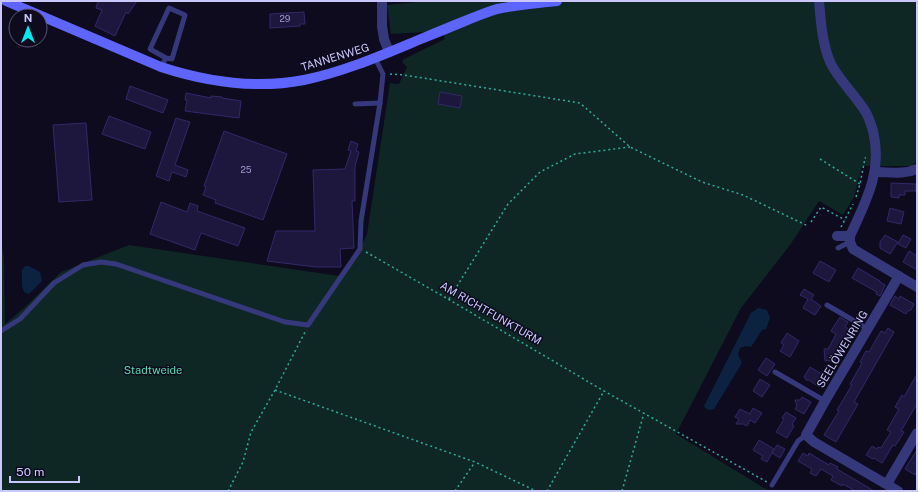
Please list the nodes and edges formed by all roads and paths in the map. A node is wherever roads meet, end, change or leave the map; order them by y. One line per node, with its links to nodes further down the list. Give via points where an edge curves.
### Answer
1 (6, 1): 8 (street, TANNENWEG)
2 (382, 1): 5 (street, via 382,26)
3 (557, 1): 5 (street, TANNENWEG, via 515,6 483,14)
4 (818, 1): 14 (street, via 825,47 839,77 866,112 875,140)
5 (389, 52): 7 (street, TANNENWEG)
6 (166, 58): 6 (lane, via 172,59 185,15 169,8 150,49); 8 (lane)
7 (375, 58): 8 (street, TANNENWEG, via 320,76 268,84 209,80); 9 (lane)
8 (161, 68)
9 (383, 74): 10 (lane); 12 (path, via 404,75 580,103)
10 (380, 103): 11 (lane); 24 (lane, via 361,221)
11 (355, 104)
12 (630, 147): 20 (path, via 702,182 743,195); 27 (path, via 575,154 540,172 508,204)
13 (820, 159): 17 (path)
14 (876, 159): 16 (street); 17 (path, via 865,158)
15 (917, 169): 16 (street, via 902,173)
16 (875, 172): 22 (street, via 871,190)
17 (860, 184): 18 (path, via 856,199)
18 (845, 220): 19 (path, via 821,207); 21 (path)
19 (811, 222)
20 (808, 226)
21 (837, 236): 22 (street)
22 (850, 239): 23 (lane); 25 (street, via 853,249)
23 (838, 248)
24 (360, 249): 27 (path, AM RICHTFUNKTURM); 29 (lane)
25 (899, 276): 26 (street); 30 (street, SEELÖWENRING)
26 (917, 287)
27 (448, 299): 34 (path, AM RICHTFUNKTURM)
28 (827, 305): 30 (lane)
29 (308, 325): 31 (lane, via 285,322 116,264 101,262 83,265 54,283 20,318); 33 (path)
30 (868, 329): 35 (street, SEELÖWENRING)
31 (1, 331)
32 (774, 372): 35 (lane)
33 (275, 390): 39 (path); 42 (path, via 251,432 243,462)
34 (604, 391): 36 (path, AM RICHTFUNKTURM); 45 (path)
35 (825, 401): 38 (street, SEELÖWENRING)
36 (644, 413): 41 (path, AM RICHTFUNKTURM); 46 (path)
37 (917, 433): 40 (street)
38 (806, 435): 40 (street); 41 (lane, SEELÖWENRING, via 798,441)
39 (475, 462): 43 (path); 44 (path)
40 (887, 484): 47 (street)
41 (772, 485)
42 (228, 491)
43 (454, 491)
44 (536, 491)
45 (547, 491)
46 (622, 491)
47 (898, 491)

